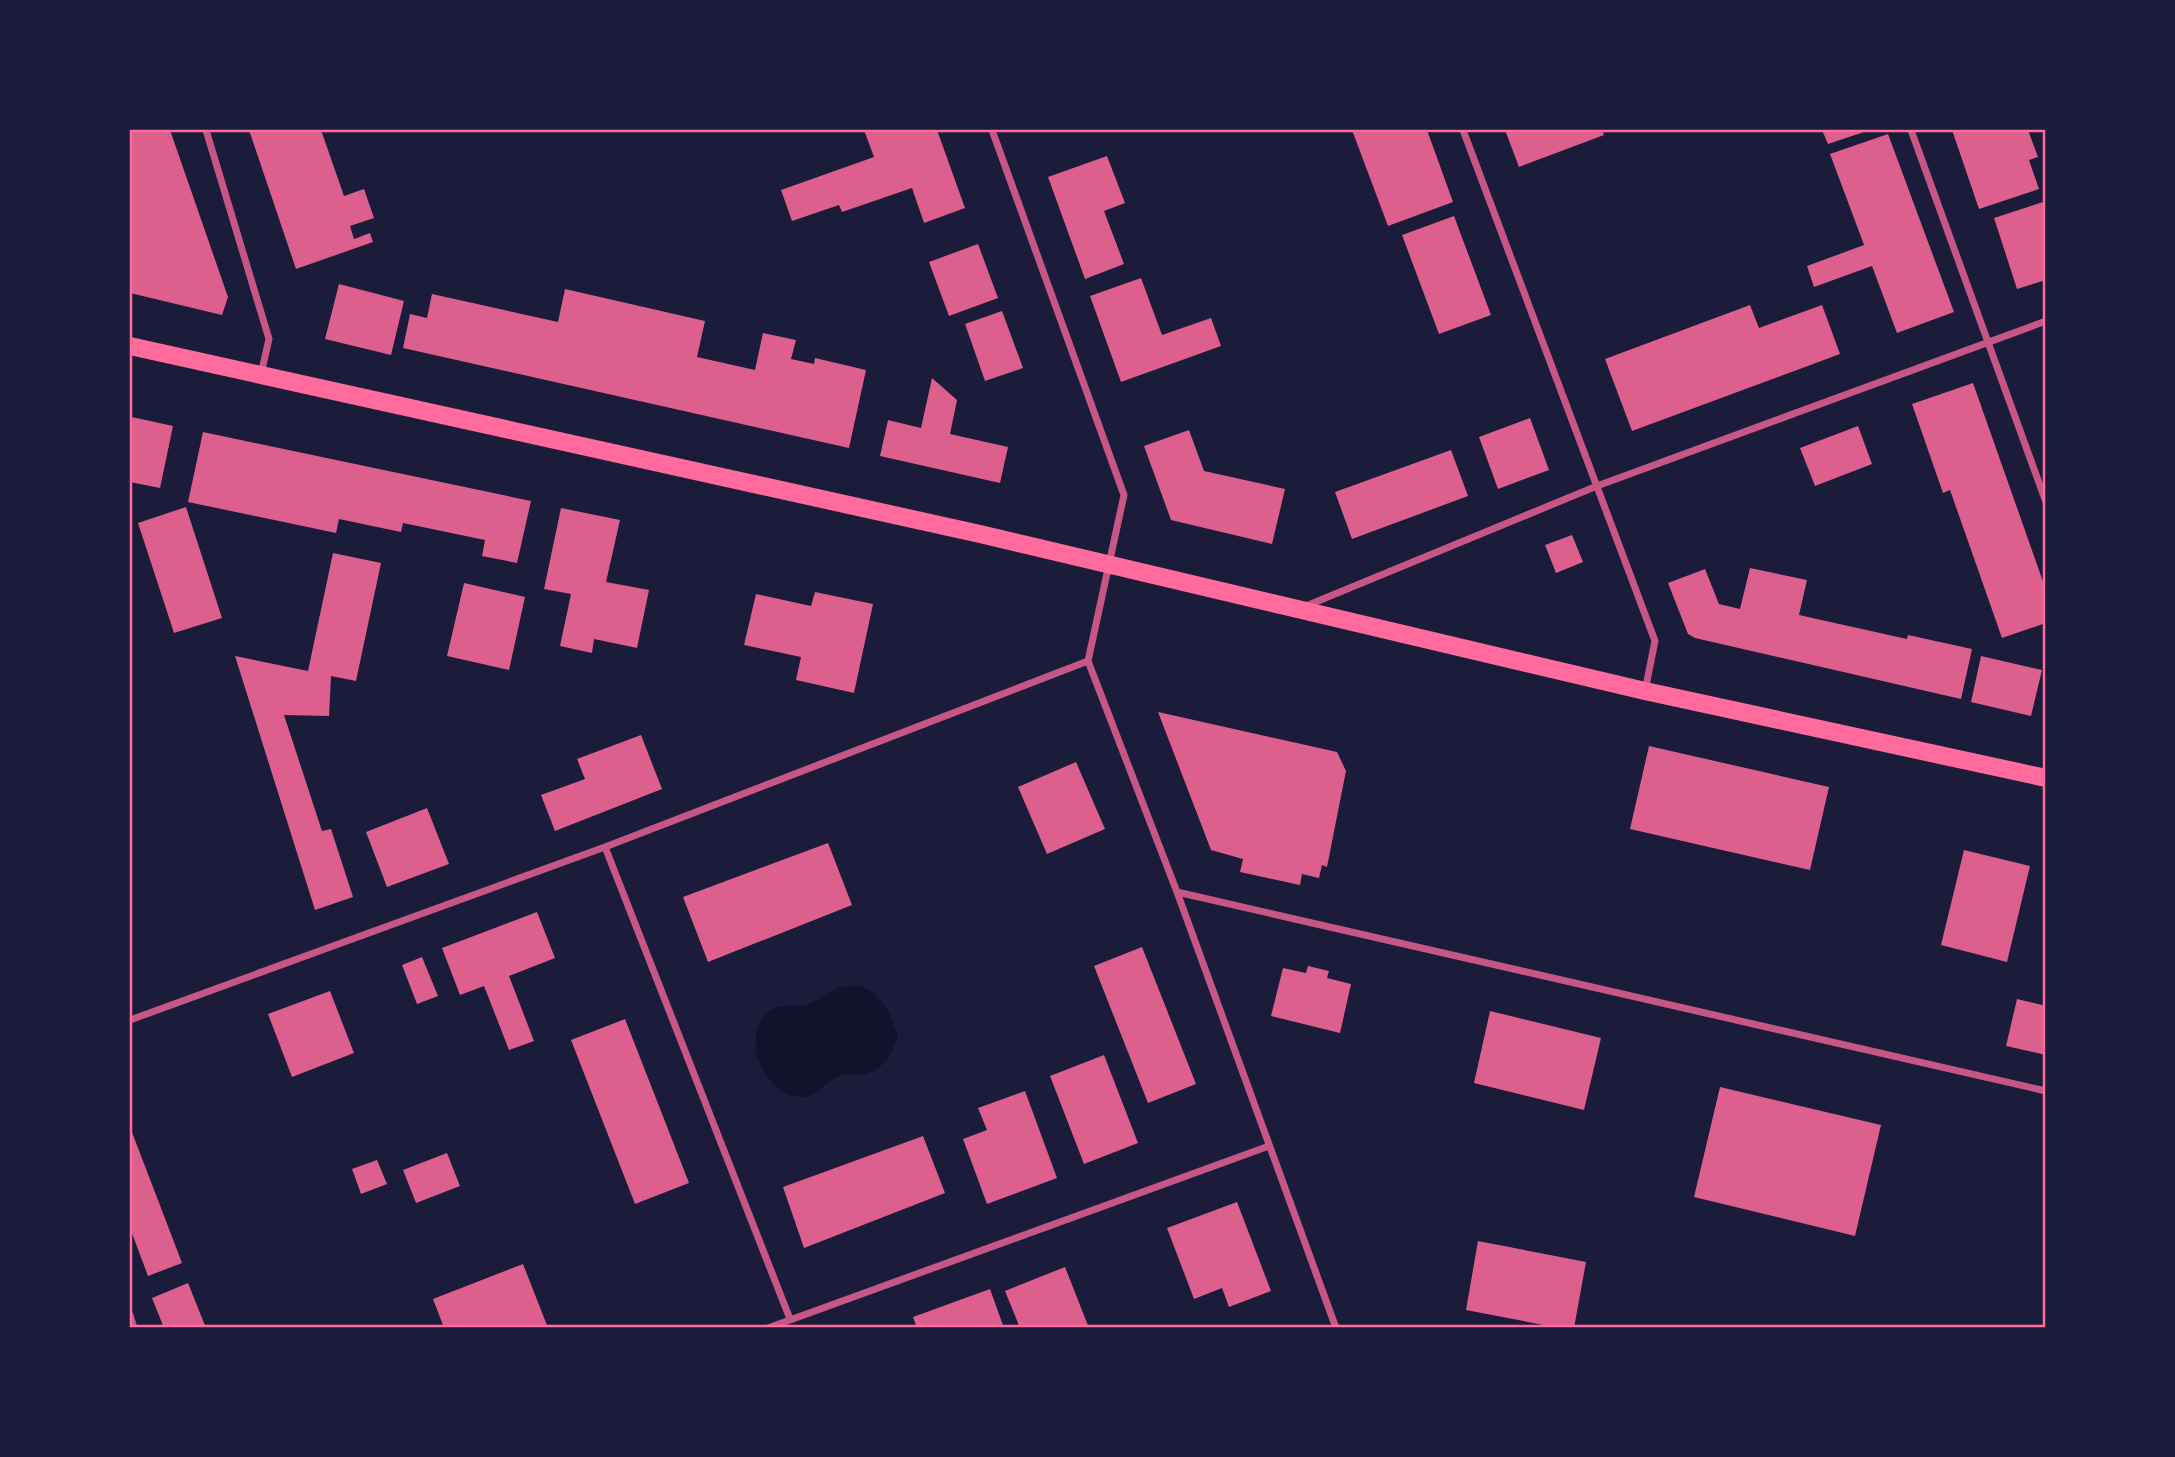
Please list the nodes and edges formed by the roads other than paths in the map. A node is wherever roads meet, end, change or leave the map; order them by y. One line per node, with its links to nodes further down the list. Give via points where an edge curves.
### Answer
1 (206, 130): 8 (street, via 269,339)
2 (992, 130): 11 (street, via 1124,495)
3 (1463, 130): 9 (street)
4 (1912, 130): 6 (street)
5 (2046, 321): 6 (street)
6 (1989, 341): 9 (street); 10 (street)
7 (130, 346): 8 (main road)
8 (261, 376): 11 (main road)
9 (1597, 486): 12 (street); 14 (street, via 1656,640)
10 (2046, 502)
11 (1108, 566): 12 (main road); 13 (street)
12 (1299, 609): 14 (main road)
13 (1088, 661): 16 (street); 17 (street)
14 (1645, 691): 15 (main road)
15 (2046, 778)
16 (606, 846): 18 (street); 22 (street)
17 (1177, 892): 19 (street); 20 (street)
18 (130, 1020)
19 (2046, 1091)
20 (1269, 1146): 22 (street); 25 (street)
21 (130, 1315): 23 (street)
22 (790, 1319): 24 (street)
23 (134, 1328)
24 (768, 1328)
25 (1336, 1328)

